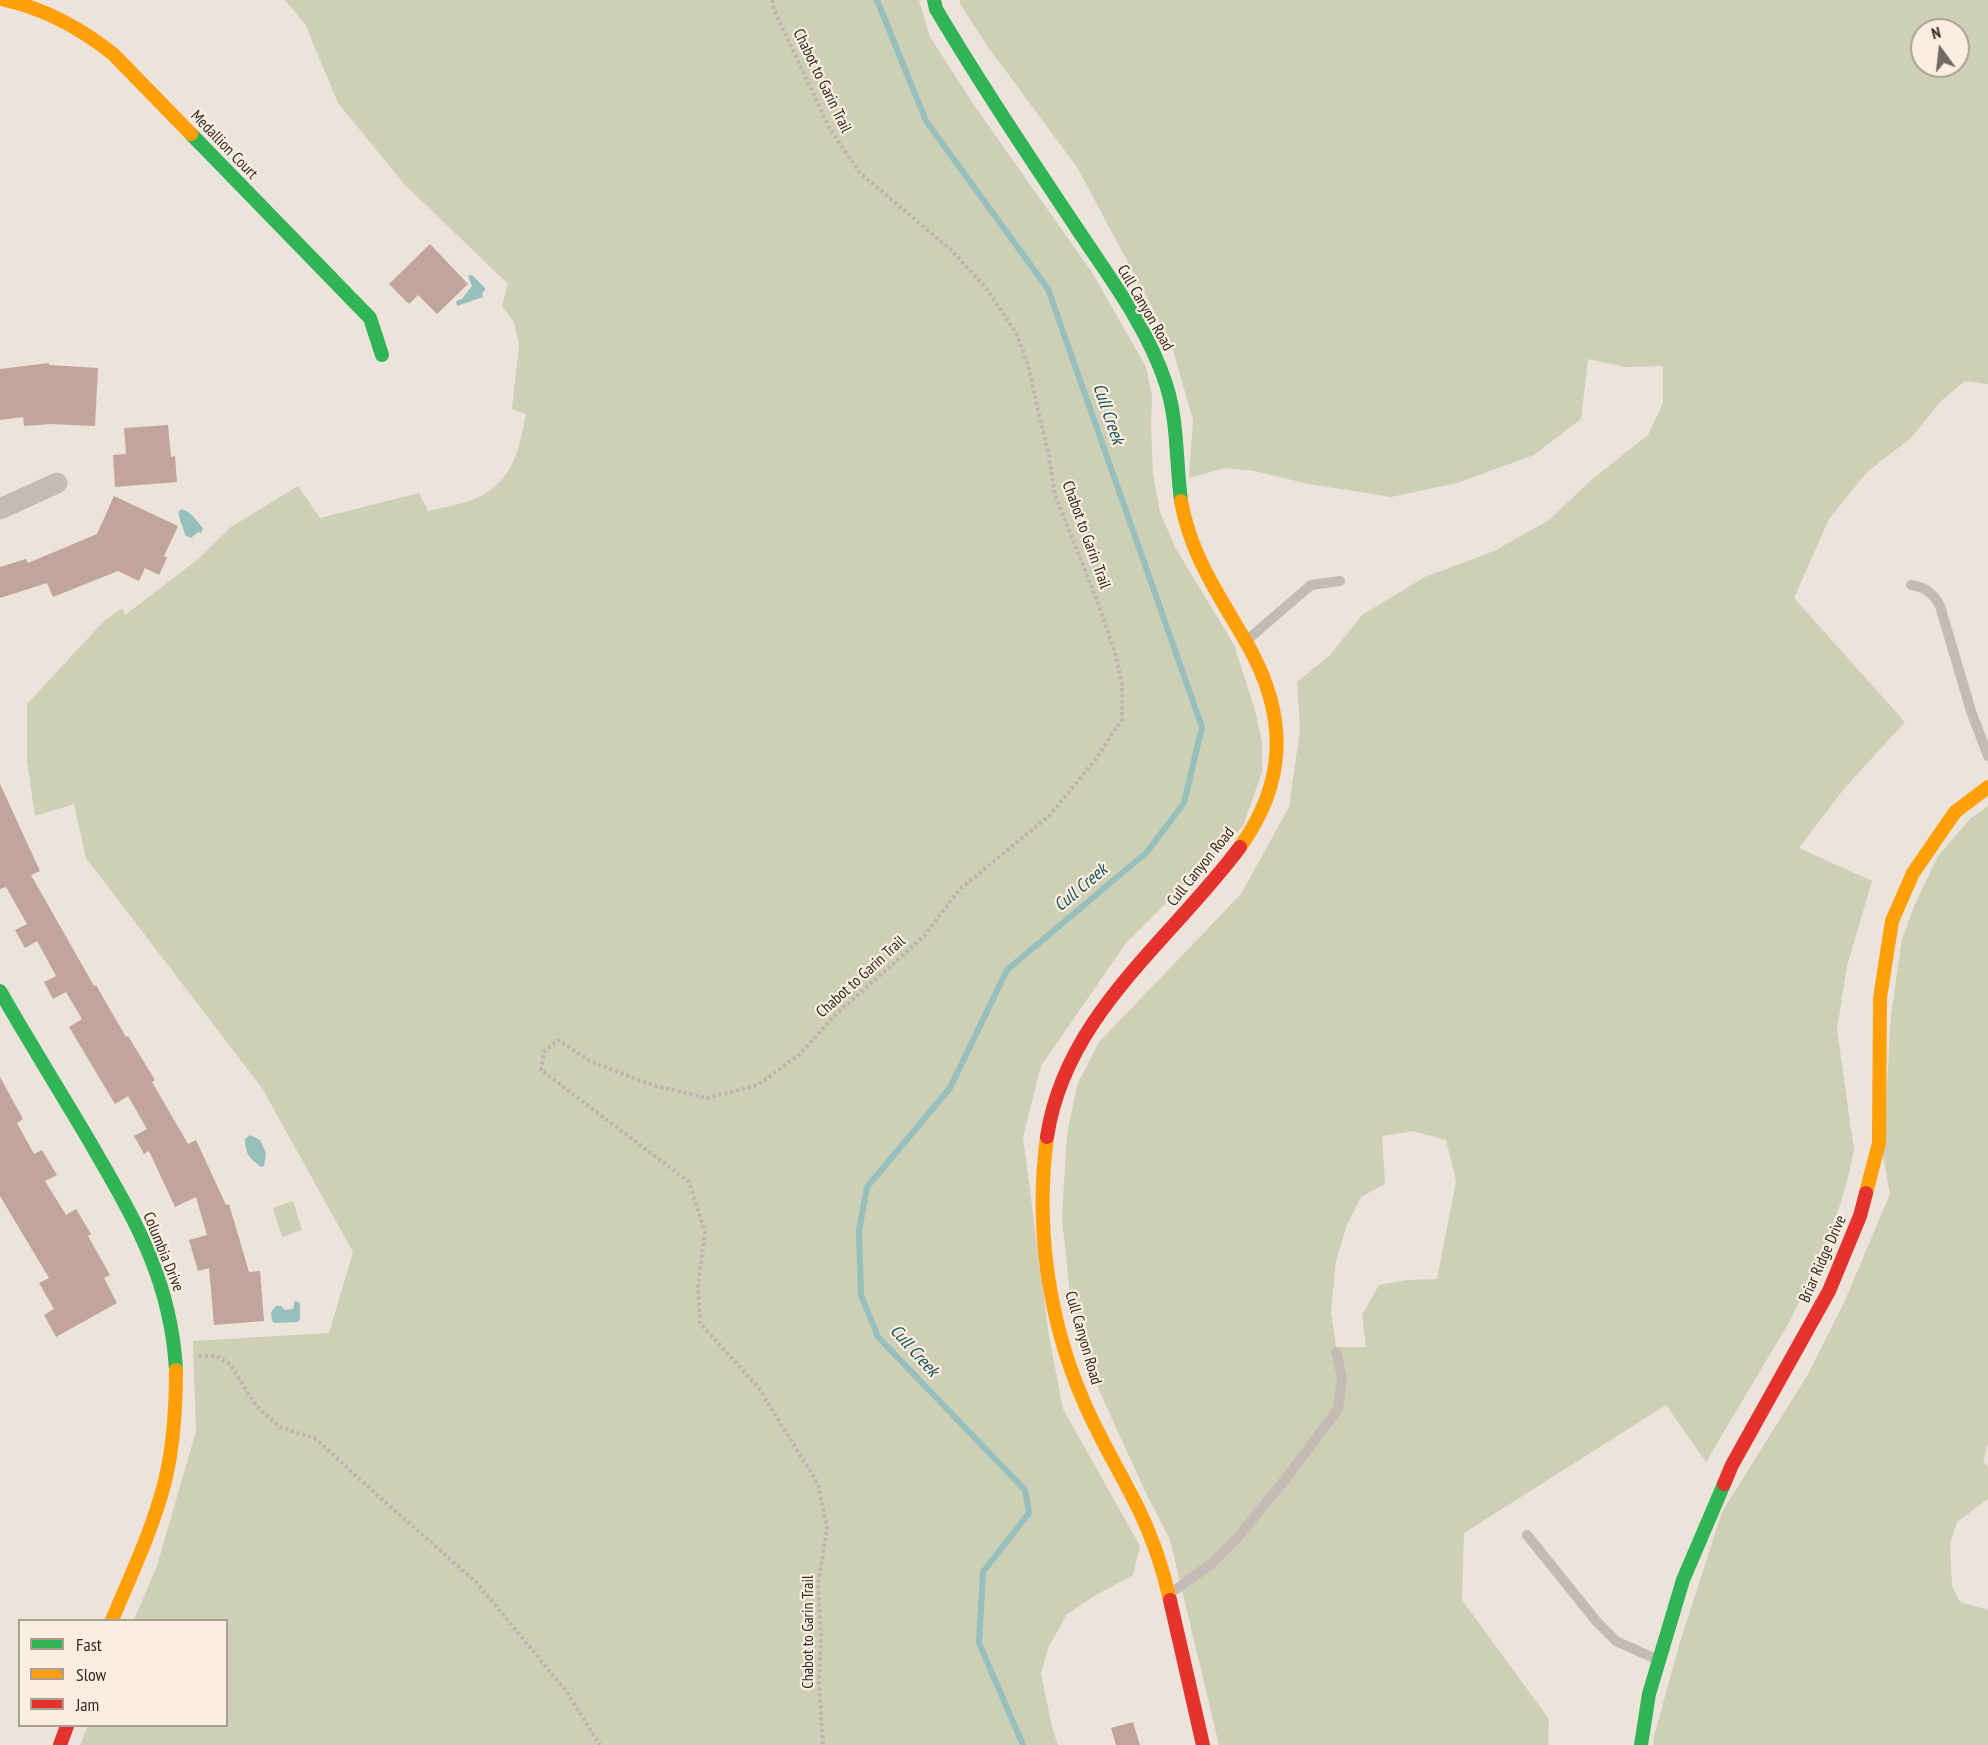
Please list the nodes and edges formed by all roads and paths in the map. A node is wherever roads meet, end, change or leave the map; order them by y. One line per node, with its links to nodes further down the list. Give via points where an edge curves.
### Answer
1 (5, 0): 4 (street, Medallion Court, via 52,14 113,54 370,318)
2 (772, 0): 22 (path, Chabot to Garin Trail, via 830,129 860,173 951,250 986,288 1016,333 1028,365 1050,456 1055,495 1112,642 1122,684 1122,718 1096,759 1050,815 959,890 924,936 832,1018 800,1054 758,1085 707,1098 652,1085 592,1062 558,1040 544,1052 541,1070 689,1182 705,1232 698,1287 700,1323 758,1387 818,1484 827,1529 818,1584)
3 (934, 0): 9 (street, Cull Canyon Road, via 967,63 1113,283 1158,362 1171,403 1187,533 1202,567)
4 (382, 355)
5 (57, 483): 6 (street)
6 (0, 509)
7 (1340, 581): 9 (lane, via 1311,585)
8 (1911, 585): 10 (lane, via 1929,591 1940,606)
9 (1246, 641): 16 (street, Cull Canyon Road, via 1272,699 1275,717 1274,779 1266,805 1238,852 1118,989 1073,1054 1058,1089 1042,1186 1048,1273 1059,1325 1082,1398 1139,1511 1155,1548)
10 (1988, 756)
11 (1988, 787): 18 (street, Briar Ridge Drive, via 1955,812 1913,873 1892,921 1880,998 1879,1143 1860,1216 1829,1291 1732,1465 1683,1580)
12 (0, 991): 14 (street, Columbia Drive, via 136,1222 166,1301)
13 (1336, 1352): 16 (lane, via 1342,1378 1338,1408 1238,1537)
14 (175, 1359): 17 (street, Columbia Drive, via 175,1412 165,1481 156,1514); 21 (path, via 216,1356 230,1364 256,1406 280,1426 316,1438 476,1582 566,1691)
15 (1527, 1534): 18 (lane, via 1616,1641)
16 (1168, 1595): 23 (street, Cull Canyon Road)
17 (112, 1619)
18 (1659, 1660): 24 (street, Briar Ridge Drive)
19 (66, 1727): 20 (street)
20 (60, 1745)
21 (600, 1745)
22 (823, 1745)
23 (1203, 1745)
24 (1641, 1745)

